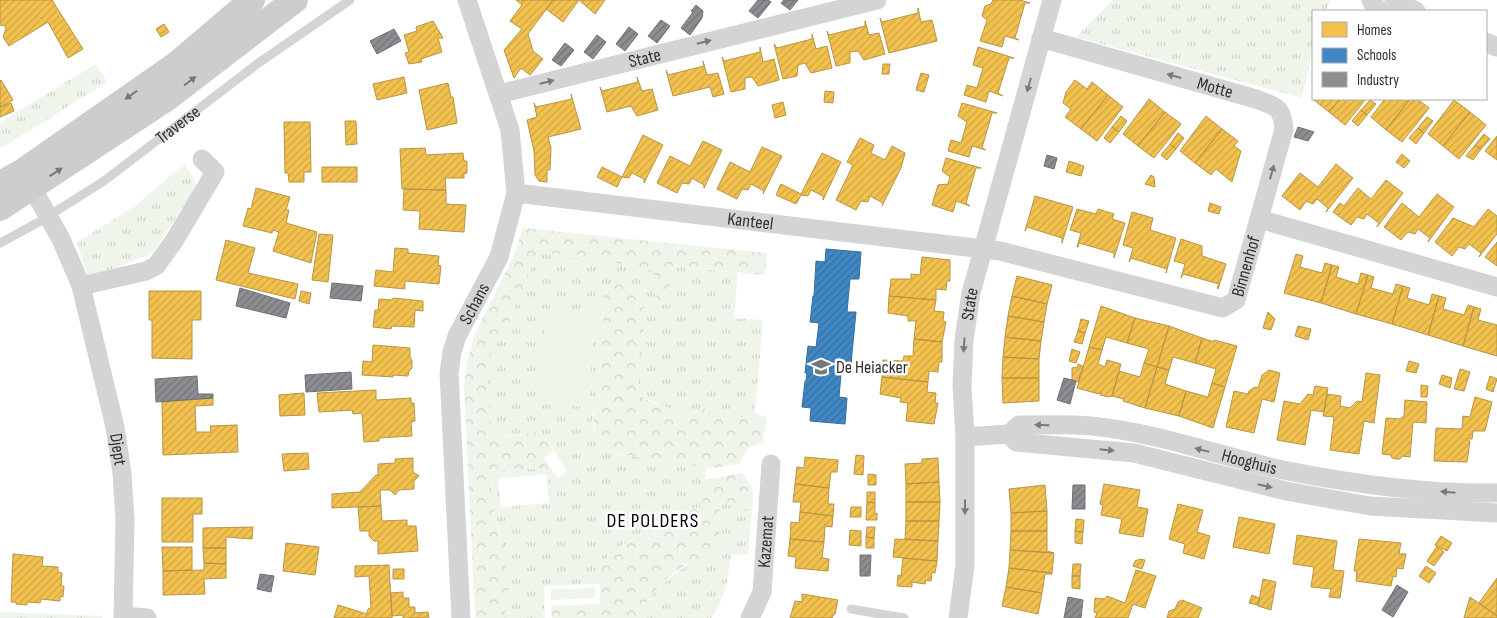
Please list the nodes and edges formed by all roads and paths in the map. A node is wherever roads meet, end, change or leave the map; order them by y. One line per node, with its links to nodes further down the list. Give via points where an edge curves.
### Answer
1 (252, 0): 15 (street, Traverse, one-way to 15, via 177,64)
2 (295, 0): 15 (street, Traverse, one-way to 2, via 166,99)
3 (350, 0): 19 (lane, Traverse, via 257,64 104,180)
4 (467, 0): 13 (street, Schans)
5 (877, 0): 13 (street, State, one-way to 5)
6 (1052, 0): 12 (street, State)
7 (1370, 0): 9 (street)
8 (1397, 1): 10 (street); 11 (street)
9 (1380, 10)
10 (1388, 10)
11 (1414, 10)
12 (1041, 38): 20 (street, Motte, one-way to 12, via 1284,129 1278,108); 22 (street, State, one-way to 22)
13 (499, 94): 17 (street, Schans, via 510,130)
14 (202, 159): 23 (street, via 215,172 156,266)
15 (27, 180): 16 (street, Traverse); 18 (street, Traverse); 19 (street, Djept)
16 (0, 184)
17 (516, 192): 22 (street, Kanteel); 33 (street, Schans, via 499,257 457,336 449,373)
18 (0, 208)
19 (48, 215): 21 (lane, Traverse); 23 (street, Djept)
20 (1258, 219): 22 (street, Binnenhof, via 1236,300 1223,308); 24 (street, Binnenhof)
21 (0, 243)
22 (984, 249): 26 (street, State, one-way to 26, via 971,293 964,340)
23 (81, 286): 31 (street, Djept, via 115,427 122,473)
24 (1497, 287)
25 (1009, 434): 26 (street, Hooghuis); 28 (street, Hooghuis, one-way to 25, via 1385,487 1282,469 1091,426 1019,425); 29 (street, Hooghuis, one-way to 29, via 1016,442 1134,453 1320,498 1370,506)
26 (965, 437): 36 (street, State, one-way to 36, via 965,565)
27 (771, 464): 34 (street, Kazemat, via 762,592)
28 (1497, 493)
29 (1497, 513)
30 (851, 610): 35 (lane)
31 (124, 617): 32 (street)
32 (147, 618)
33 (461, 618)
34 (750, 618)
35 (904, 618)
36 (958, 618)

